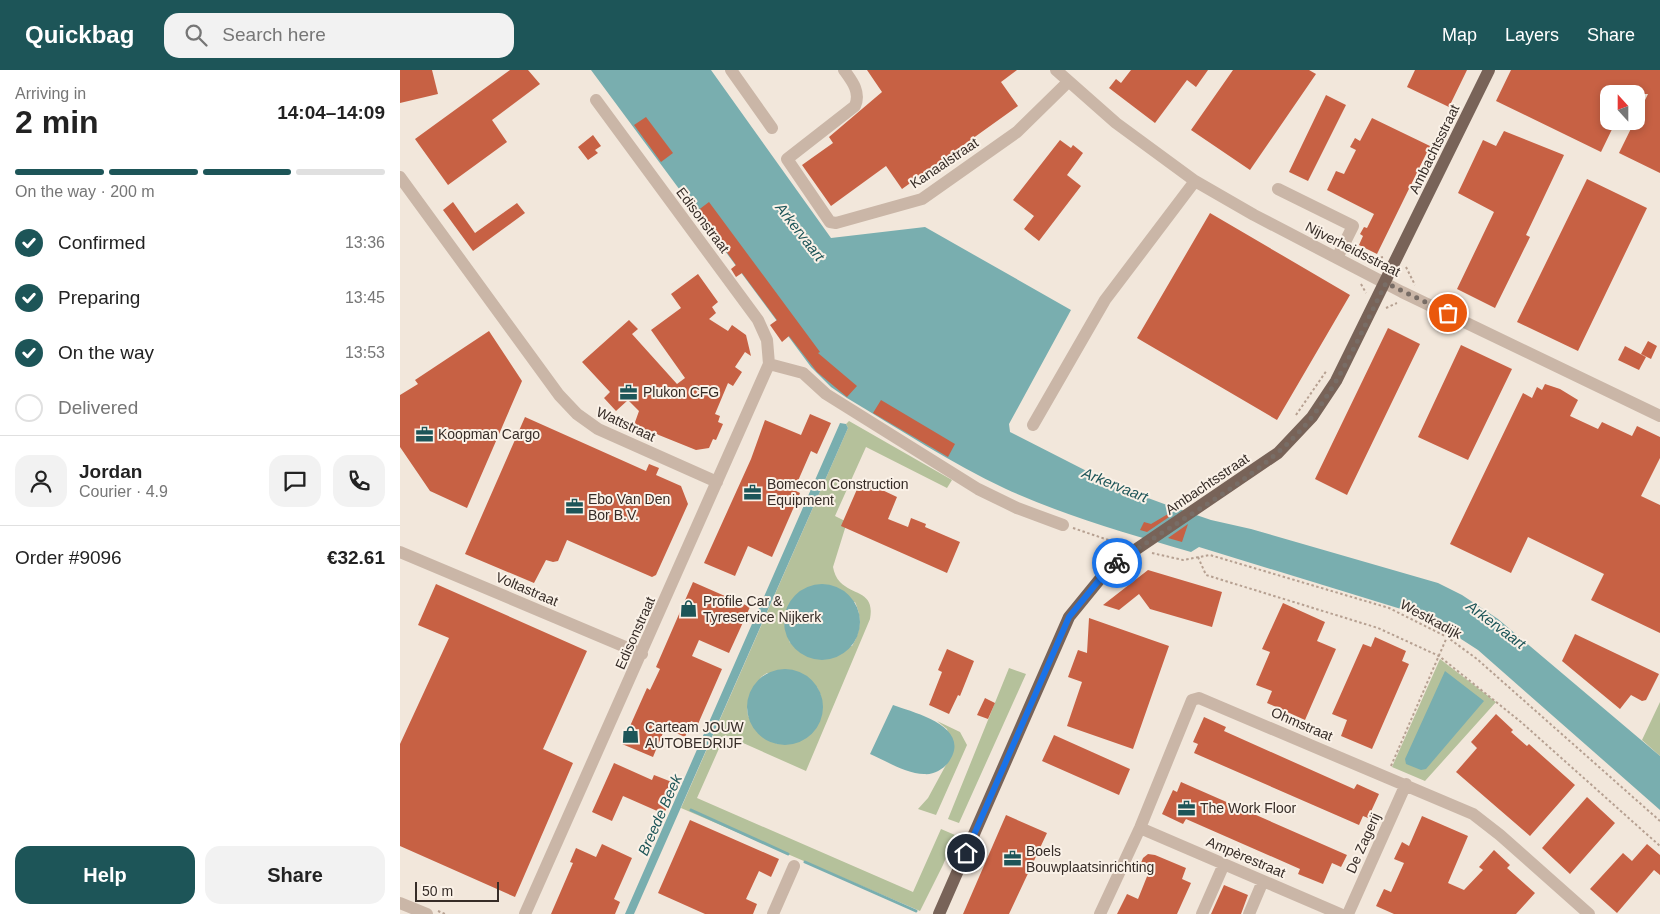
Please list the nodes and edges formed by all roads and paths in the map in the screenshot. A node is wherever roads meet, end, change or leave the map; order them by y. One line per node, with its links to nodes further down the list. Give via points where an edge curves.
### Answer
1 (731, 70): 7 (street)
2 (844, 70): 5 (street, Kanaalstraat, via 856,88 855,106 787,159 830,222 836,223 922,198 1017,132)
3 (1056, 70): 5 (street, Nijverheidsstraat)
4 (1489, 70): 16 (main road, Ambachtsstraat)
5 (1068, 82): 9 (street, Nijverheidsstraat, via 1116,123)
6 (596, 100): 21 (street, Edisonstraat, via 758,320 767,340)
7 (772, 128)
8 (400, 177): 26 (street, Wattstraat, via 559,395 584,420)
9 (1195, 181): 11 (street, Nijverheidsstraat); 25 (street, via 1106,300)
10 (1278, 189): 11 (street, via 1353,226)
11 (1337, 258): 16 (street, Nijverheidsstraat)
12 (1381, 258): 13 (path)
13 (1375, 260)
14 (1408, 273): 15 (path)
15 (1409, 277)
16 (1386, 283): 23 (street, Nijverheidsstraat); 28 (main road, Ambachtsstraat, via 1336,381 1312,417 1278,453)
17 (1362, 286): 18 (path)
18 (1366, 293)
19 (1395, 303): 20 (path)
20 (1391, 305)
21 (770, 364): 26 (street, Edisonstraat); 27 (street, via 803,373 826,394 978,489)
22 (1328, 369): 24 (path)
23 (1660, 416)
24 (1291, 422)
25 (1033, 425)
26 (717, 482): 32 (street, Edisonstraat)
27 (1062, 525): 28 (path, Westkadijk)
28 (1147, 547): 30 (path, Westkadijk, via 1156,556 1183,560); 46 (main road, Ambachtsstraat, via 1116,563 1069,617)
29 (400, 552): 32 (street, Voltastraat)
30 (1198, 557): 31 (path, Westkadijk, via 1210,555 1389,608); 33 (path, via 1206,575 1378,628)
31 (1447, 637): 33 (path); 36 (path, Westkadijk, via 1477,659)
32 (642, 654): 44 (street, Edisonstraat)
33 (1440, 656): 34 (path); 38 (path, via 1521,722)
34 (1386, 775): 35 (street, Ohmstraat); 37 (street, Ohmstraat, via 1199,698 1192,700)
35 (1406, 784): 51 (street, De Zagerij); 52 (street, Ohmstraat, via 1473,814)
36 (1660, 821)
37 (1140, 828): 39 (street, Ampèrestraat); 47 (street, Ohmstraat)
38 (1660, 846)
39 (1224, 864): 41 (street, Ampèrestraat); 48 (street)
40 (794, 866): 45 (street)
41 (1264, 881): 49 (street); 50 (street, Ampèrestraat)
42 (400, 903): 43 (street)
43 (427, 914)
44 (525, 914)
45 (774, 914)
46 (939, 914)
47 (1100, 914)
48 (1202, 914)
49 (1249, 914)
50 (1340, 914)
51 (1348, 914)
52 (1588, 914)

